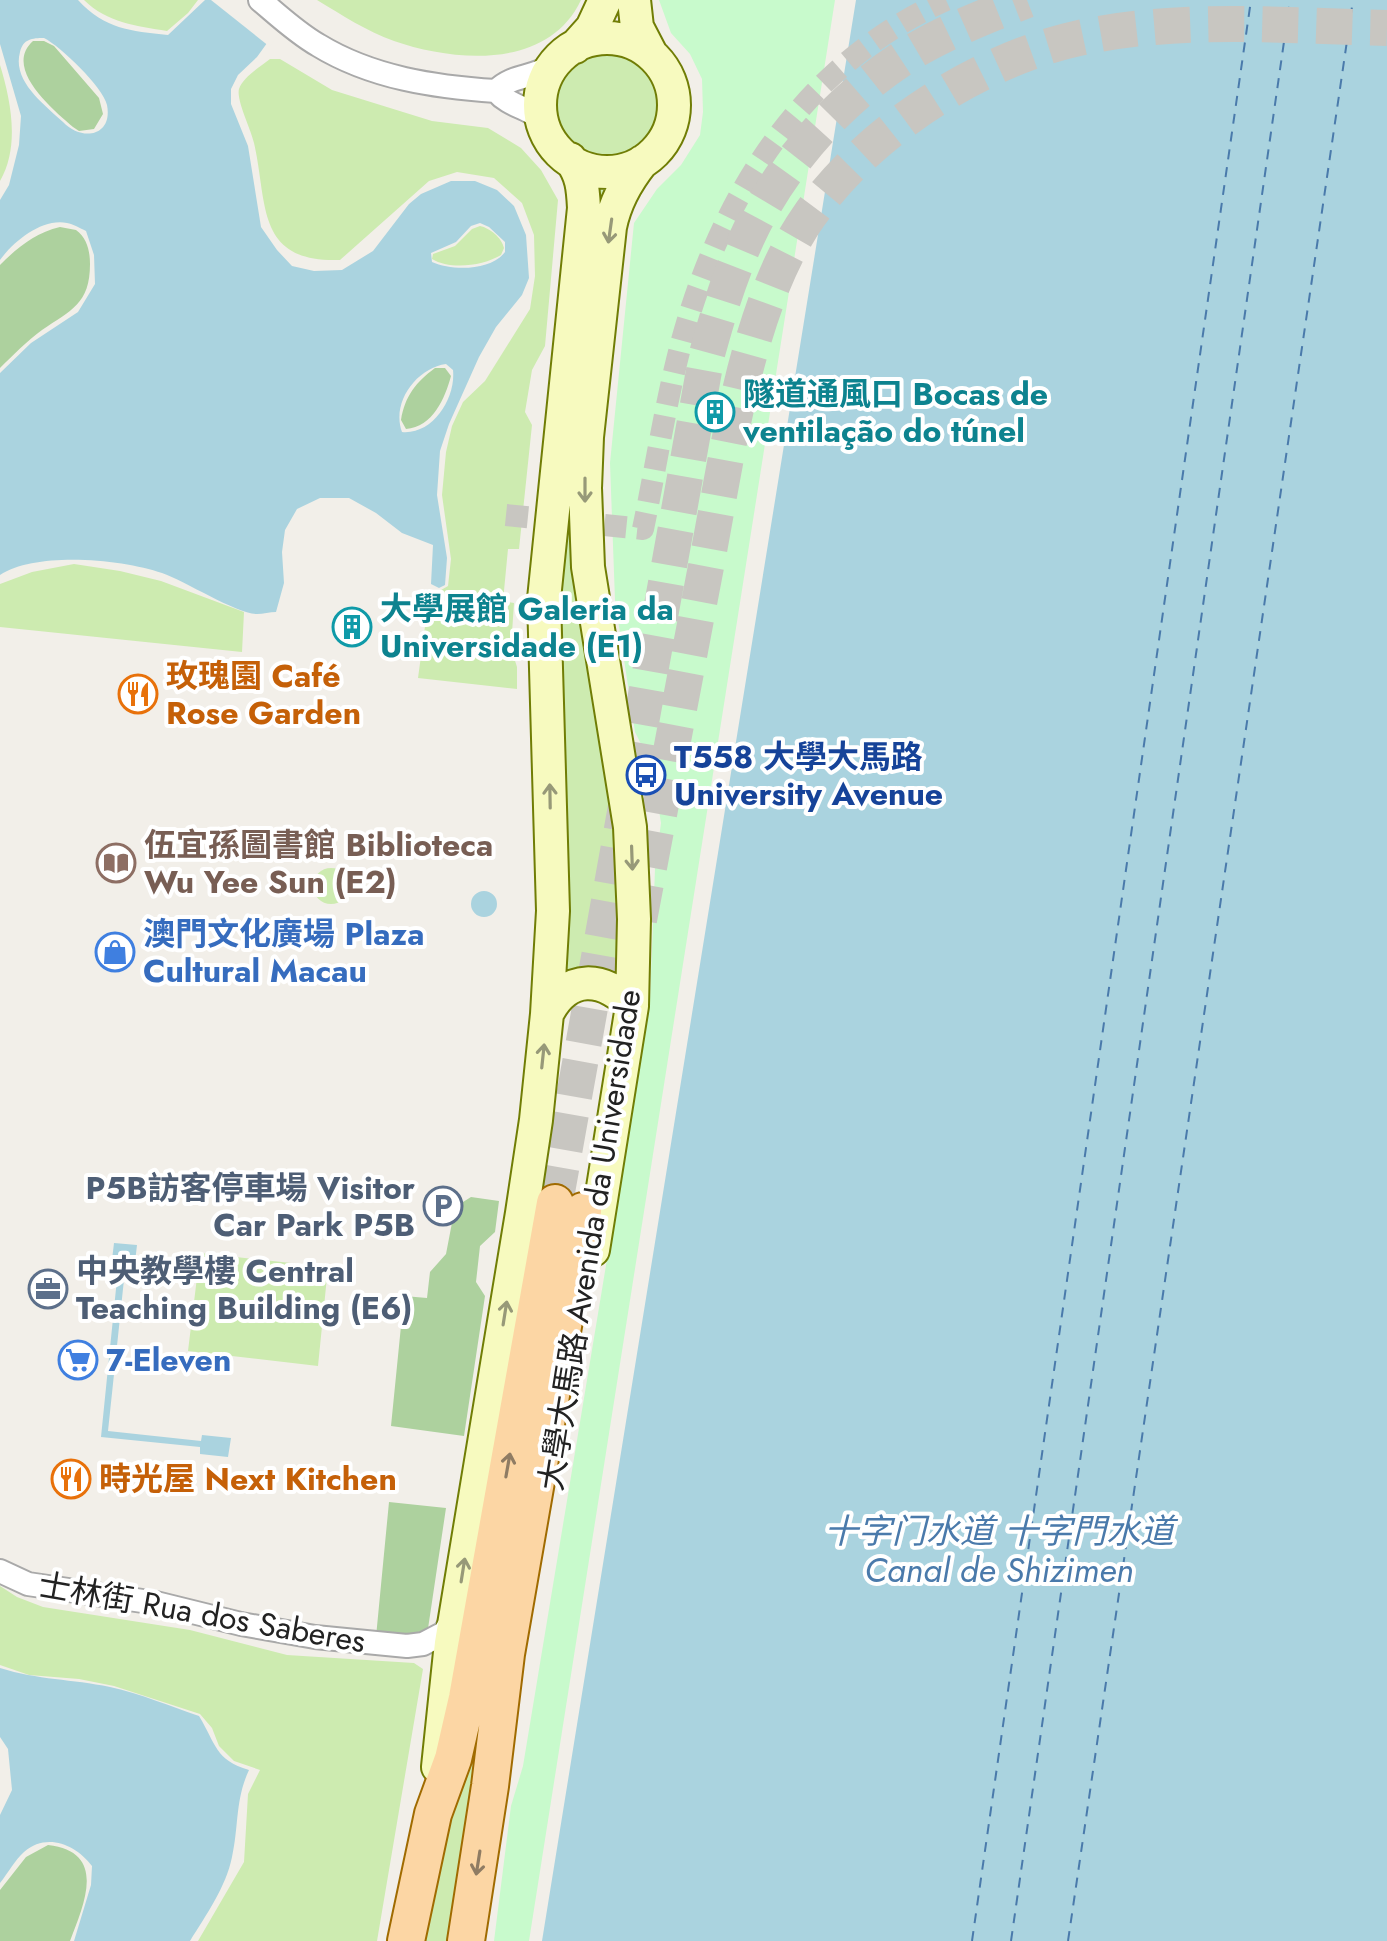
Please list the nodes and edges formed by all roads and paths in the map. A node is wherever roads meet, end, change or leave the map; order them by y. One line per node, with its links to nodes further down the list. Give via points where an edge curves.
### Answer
1 (260, 0): 6 (street, via 302,35 342,58 394,77)
2 (605, 0): 5 (main road, via 592,28)
3 (634, 0): 4 (main road, via 637,27)
4 (651, 54): 5 (main road, via 614,38 594,39); 9 (main road, via 671,83 673,110 666,135)
5 (563, 57): 6 (street); 7 (main road, via 540,102)
6 (492, 90): 7 (street)
7 (543, 123): 8 (main road)
8 (570, 159): 9 (main road, via 605,172); 11 (main road, one-way to 8, via 553,911 544,599 584,208 579,171)
9 (642, 162): 10 (main road, 大學大馬路 Avenida da Universidade, one-way to 10, via 624,187 610,227 585,488 588,567 630,827)
10 (632, 1006): 11 (main road, via 617,991 588,983 559,996); 16 (main road, 大學大馬路 Avenida da Universidade, via 541,1547)
11 (547, 1014): 13 (main road, one-way to 11, via 522,1213)
12 (0, 1571): 14 (street, 士林街 Rua dos Saberes, via 28,1584 156,1603 287,1633)
13 (456, 1614): 14 (street, via 444,1633); 15 (main road)
14 (407, 1646): 15 (street, via 437,1667)
15 (446, 1687): 17 (main road)
16 (490, 1786): 17 (main road, one-way to 16, via 467,1698 569,1207); 19 (main road, 大學大馬路 Avenida da Universidade, one-way to 19)
17 (433, 1814): 18 (main road)
18 (406, 1941)
19 (466, 1941)

